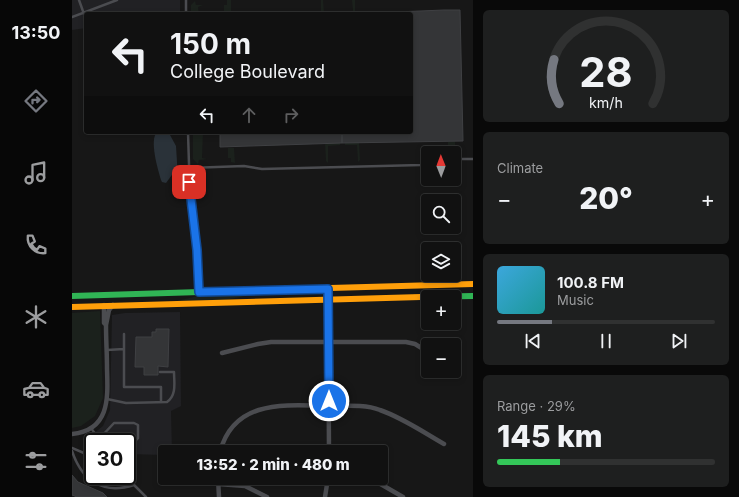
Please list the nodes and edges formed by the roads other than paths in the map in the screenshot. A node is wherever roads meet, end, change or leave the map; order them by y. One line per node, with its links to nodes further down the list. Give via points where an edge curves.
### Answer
1 (79, 0): 6 (lane)
2 (117, 0): 4 (lane)
3 (186, 0): 5 (lane)
4 (89, 12)
5 (186, 12)
6 (84, 14): 7 (lane)
7 (72, 17)
8 (188, 134): 12 (lane)
9 (461, 159): 10 (lane)
10 (473, 159)
11 (421, 165): 12 (lane)
12 (189, 168): 15 (lane)
13 (473, 284): 14 (main road)
14 (328, 289): 15 (main road); 19 (street)
15 (199, 292): 16 (main road)
16 (106, 295): 17 (main road); 20 (street)
17 (72, 296)
18 (473, 296): 19 (main road)
19 (328, 300): 20 (main road); 24 (street)
20 (108, 305): 21 (main road); 22 (street); 22 (street, via 104,323)
21 (72, 307)
22 (106, 325): 27 (street)
23 (124, 334): 26 (lane)
24 (329, 341): 25 (street, via 406,342); 28 (street, via 258,344); 32 (street)
25 (421, 348)
26 (124, 349): 27 (lane); 31 (lane, via 124,387 161,387)
27 (107, 350): 30 (street)
28 (222, 353)
29 (160, 372): 31 (lane, via 174,372 172,397 167,402)
30 (107, 399): 31 (lane, via 126,403); 33 (street, via 104,413)
31 (161, 402)
32 (329, 406): 37 (street, via 379,409); 38 (street, via 274,406 254,411 244,416 230,430); 39 (street)
33 (91, 428): 34 (lane); 35 (street)
34 (94, 433)
35 (72, 434)
36 (100, 438): 36 (lane, via 110,441 135,441 138,438 138,425 114,423)
37 (444, 444)
38 (223, 445)
39 (329, 445)
40 (72, 449): 41 (lane); 42 (lane)
41 (84, 454)
42 (84, 474)
43 (99, 485): 44 (lane, via 114,488)
44 (134, 485): 49 (lane)
45 (218, 485): 50 (street)
46 (232, 485): 51 (street, via 245,486)
47 (327, 485): 52 (street)
48 (382, 485): 53 (street)
49 (146, 497)
50 (219, 497)
51 (266, 497)
52 (326, 497)
53 (403, 497)

